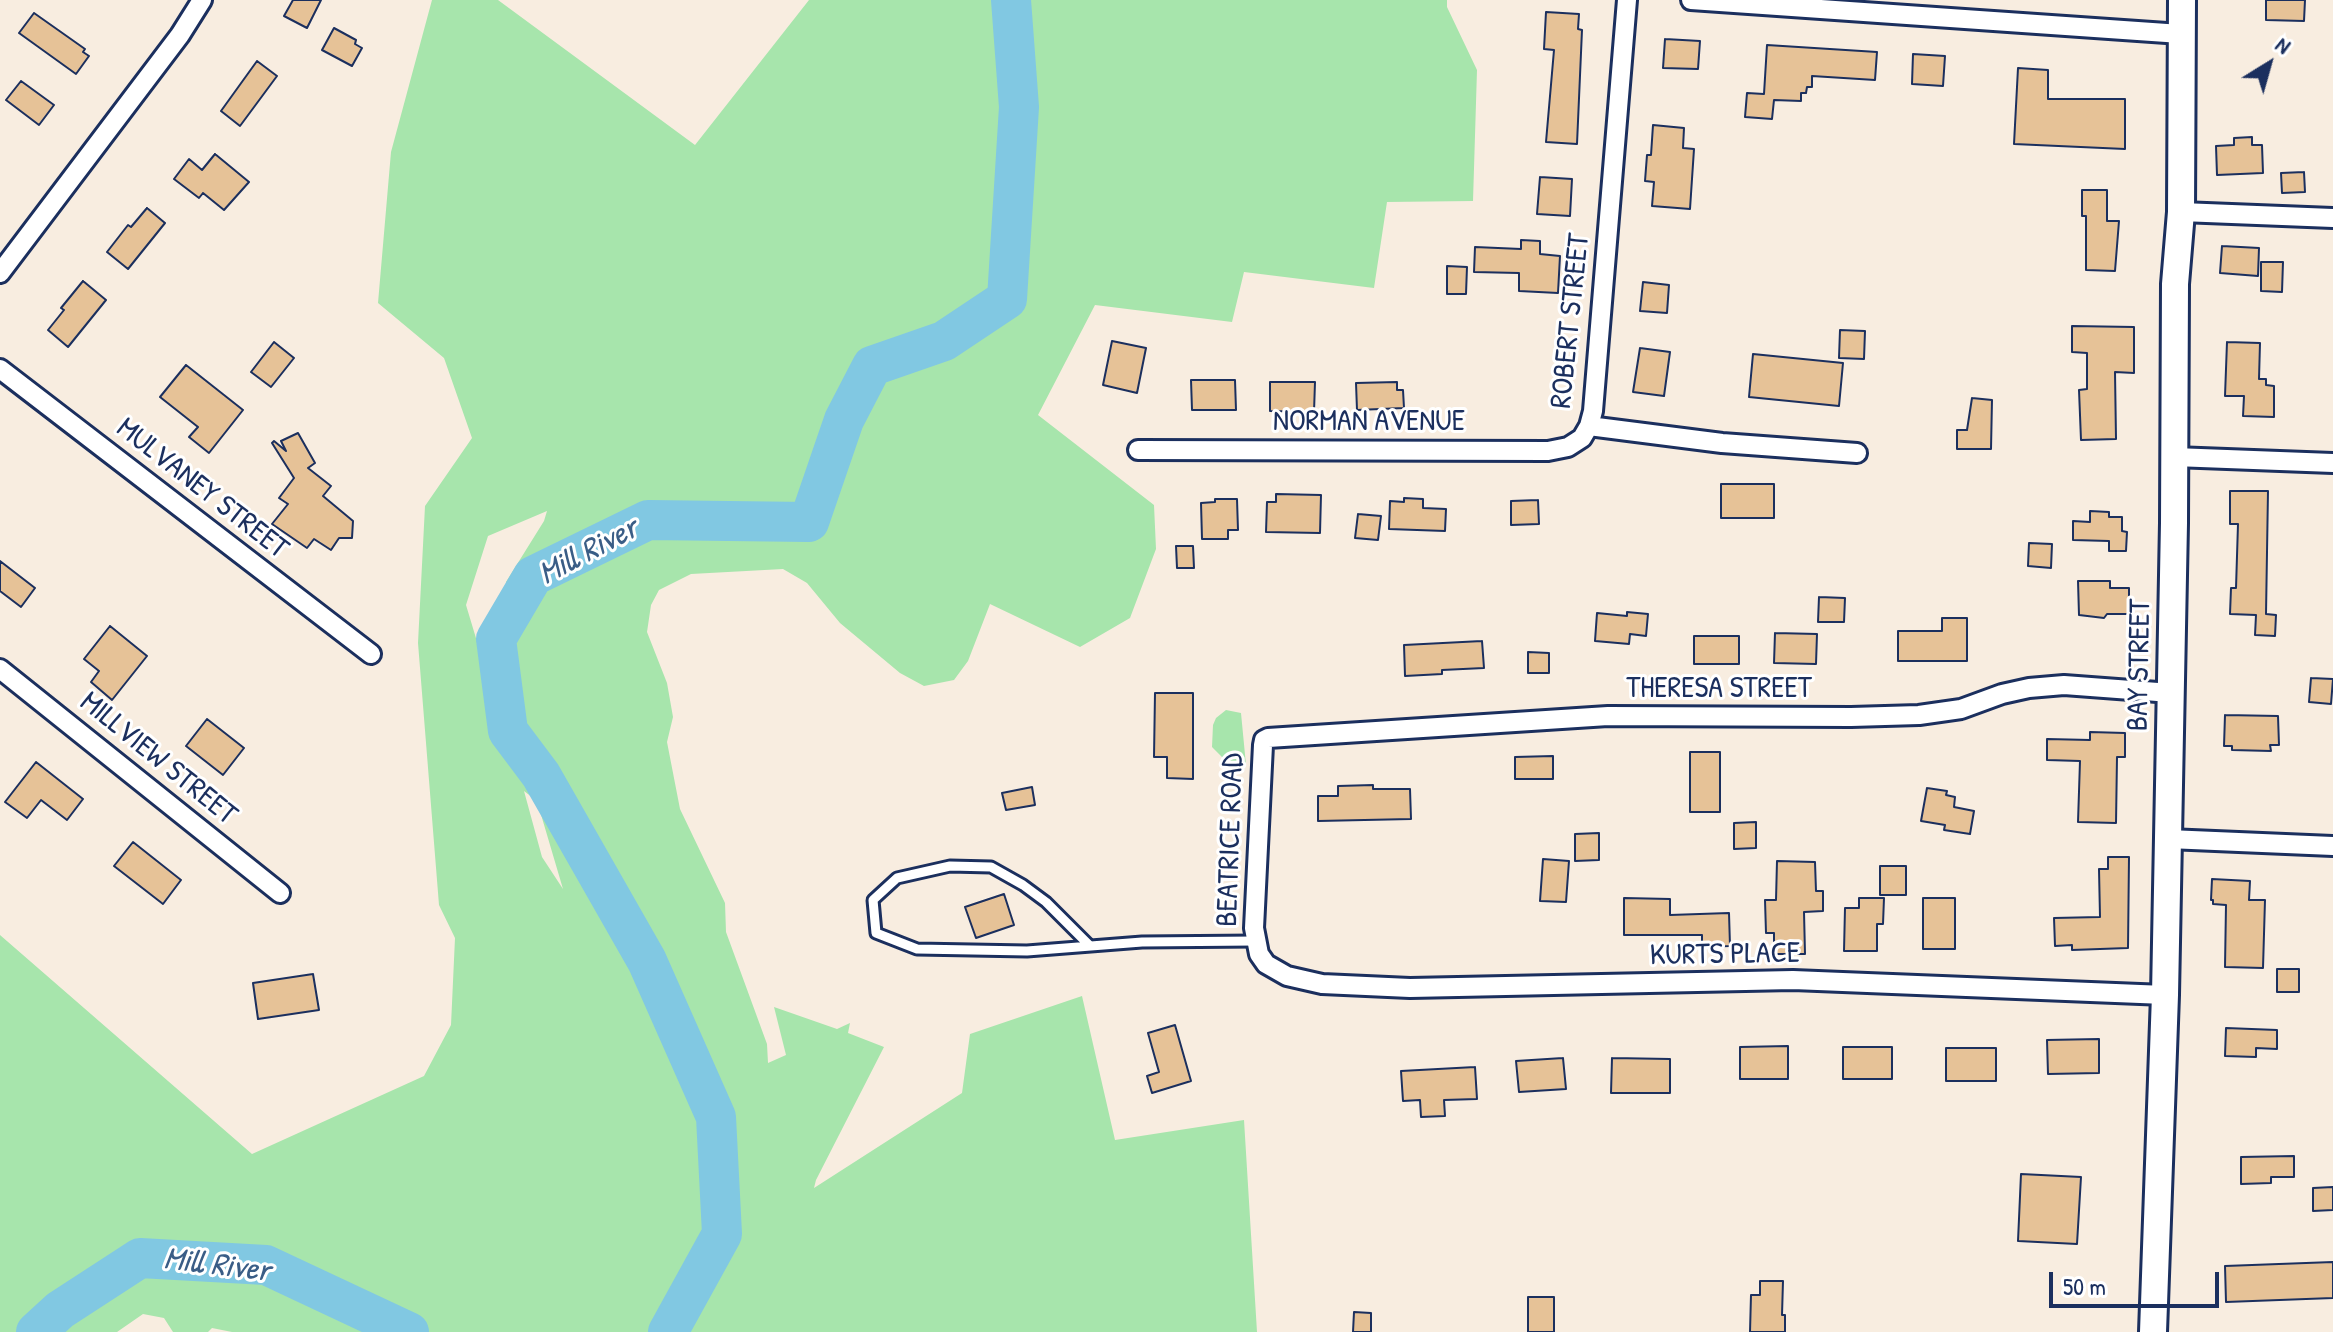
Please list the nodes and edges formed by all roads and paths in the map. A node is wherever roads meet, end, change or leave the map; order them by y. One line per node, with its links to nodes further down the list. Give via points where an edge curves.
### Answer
1 (202, 0): 8 (street)
2 (1627, 0): 10 (street, ROBERT STREET)
3 (1691, 0): 5 (street)
4 (2182, 0): 5 (main road, BAY STREET)
5 (2181, 34): 6 (main road, BAY STREET)
6 (2181, 212): 7 (street); 13 (main road, BAY STREET)
7 (2333, 218)
8 (0, 273)
9 (0, 369): 15 (street, MULVANEY STREET)
10 (1589, 426): 11 (street, NORMAN AVENUE, via 1568,447 1548,451); 12 (street, ROBERT STREET)
11 (1138, 450)
12 (1857, 453)
13 (2174, 457): 14 (street); 17 (main road, BAY STREET)
14 (2333, 463)
15 (371, 654)
16 (0, 669): 21 (street, MILLVIEW STREET)
17 (2171, 693): 18 (street, THERESA STREET, via 2064,685 2029,688 1961,709 1919,715 1608,716); 19 (main road, BAY STREET)
18 (1264, 740): 22 (street, BEATRICE ROAD)
19 (2168, 839): 20 (street); 25 (main road, BAY STREET)
20 (2333, 846)
21 (280, 893)
22 (1255, 941): 23 (lane); 24 (street, BEATRICE ROAD, via 1266,964)
23 (1090, 946): 23 (lane, via 917,949 876,933 873,900 897,878 950,866 991,867 1046,902)
24 (1287, 976): 25 (street, KURTS PLACE, via 1322,984 1410,988 1793,980)
25 (2165, 995): 26 (main road, BAY STREET)
26 (2153, 1332)

